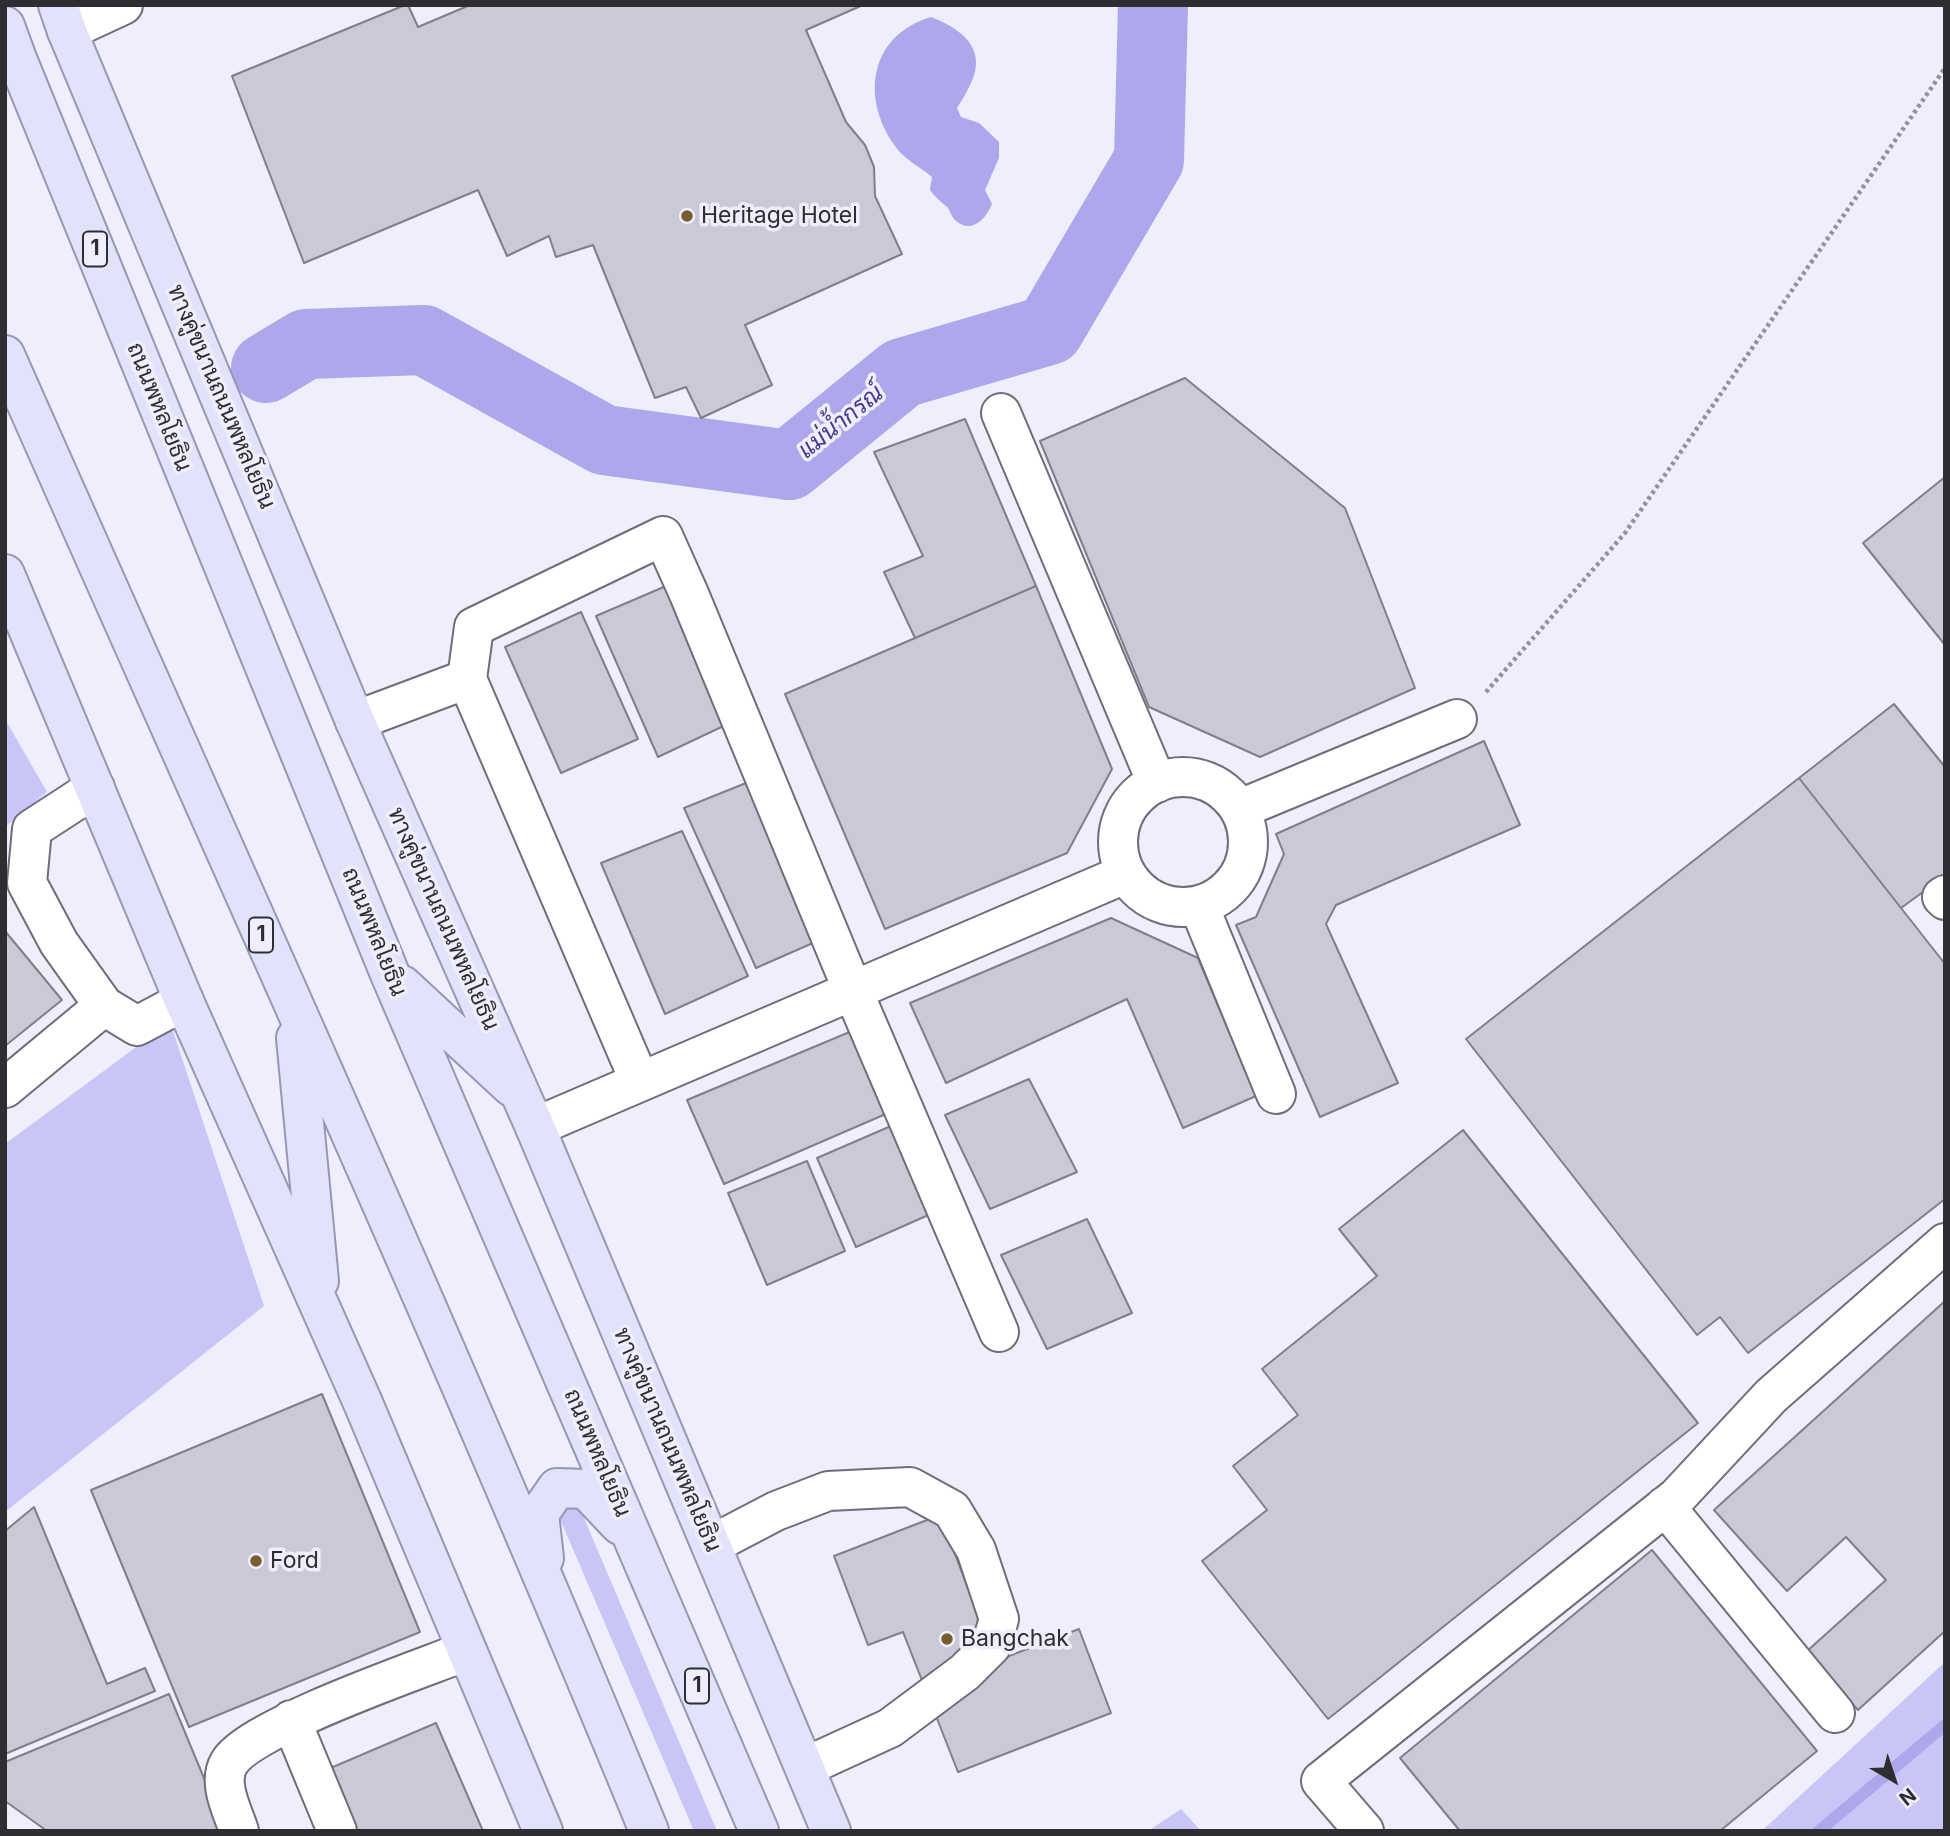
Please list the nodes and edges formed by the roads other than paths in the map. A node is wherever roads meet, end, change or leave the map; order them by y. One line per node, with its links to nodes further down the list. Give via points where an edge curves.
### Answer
1 (123, 5): 2 (lane)
2 (62, 18): 9 (main road, ทางคู่ขนานถนนพหลโยธิน)
3 (5, 26): 15 (main road, ถนนพหลโยธิน / 1)
4 (5, 355): 19 (main road, 1)
5 (1002, 413): 10 (lane)
6 (5, 574): 11 (main road)
7 (467, 679): 9 (lane); 16 (lane, via 474,628 663,536); 20 (lane)
8 (1457, 719): 12 (lane)
9 (355, 721): 23 (main road, ทางคู่ขนานถนนพหลโยธิน)
10 (1157, 783): 12 (lane, via 1189,777 1210,782); 13 (lane, via 1129,804 1119,825 1117,848)
11 (95, 789): 17 (main road); 18 (lane, via 32,829 27,884 59,943)
12 (1240, 809): 14 (lane, via 1249,852 1242,874 1227,891)
13 (1125, 874): 14 (lane, via 1154,902 1176,908); 16 (lane)
14 (1199, 906): 22 (lane)
15 (390, 974): 23 (main road); 28 (main road, ถนนพหลโยธิน / 1)
16 (853, 990): 20 (lane); 26 (lane)
17 (184, 1001): 18 (lane, via 137,1026); 25 (main road)
18 (104, 1006): 21 (lane)
19 (292, 1006): 25 (main road); 30 (main road, 1)
20 (640, 1082): 23 (lane)
21 (5, 1088)
22 (1276, 1094)
23 (529, 1112): 29 (main road, ทางคู่ขนานถนนพหลโยธิน)
24 (1945, 1243): 27 (lane, via 1771,1396)
25 (323, 1315): 31 (main road)
26 (999, 1332)
27 (1665, 1506): 32 (lane); 41 (lane, via 1321,1781)
28 (635, 1540): 30 (main road, via 586,1489 557,1488 539,1514); 39 (main road, ถนนพหลโยธิน / 1)
29 (711, 1545): 34 (main road, ทางคู่ขนานถนนพหลโยธิน); 34 (lane, via 776,1511 828,1491 910,1487 952,1510 976,1550 999,1619 991,1646 965,1672 890,1728)
30 (546, 1581): 38 (main road, 1)
31 (466, 1651): 33 (lane); 37 (main road)
32 (1835, 1713)
33 (291, 1720): 35 (lane, via 229,1763 227,1794); 36 (lane)
34 (805, 1767): 40 (main road, ทางคู่ขนานถนนพหลโยธิน)
35 (239, 1831)
36 (337, 1831)
37 (543, 1831)
38 (649, 1831)
39 (759, 1831)
40 (831, 1831)
41 (1364, 1831)

